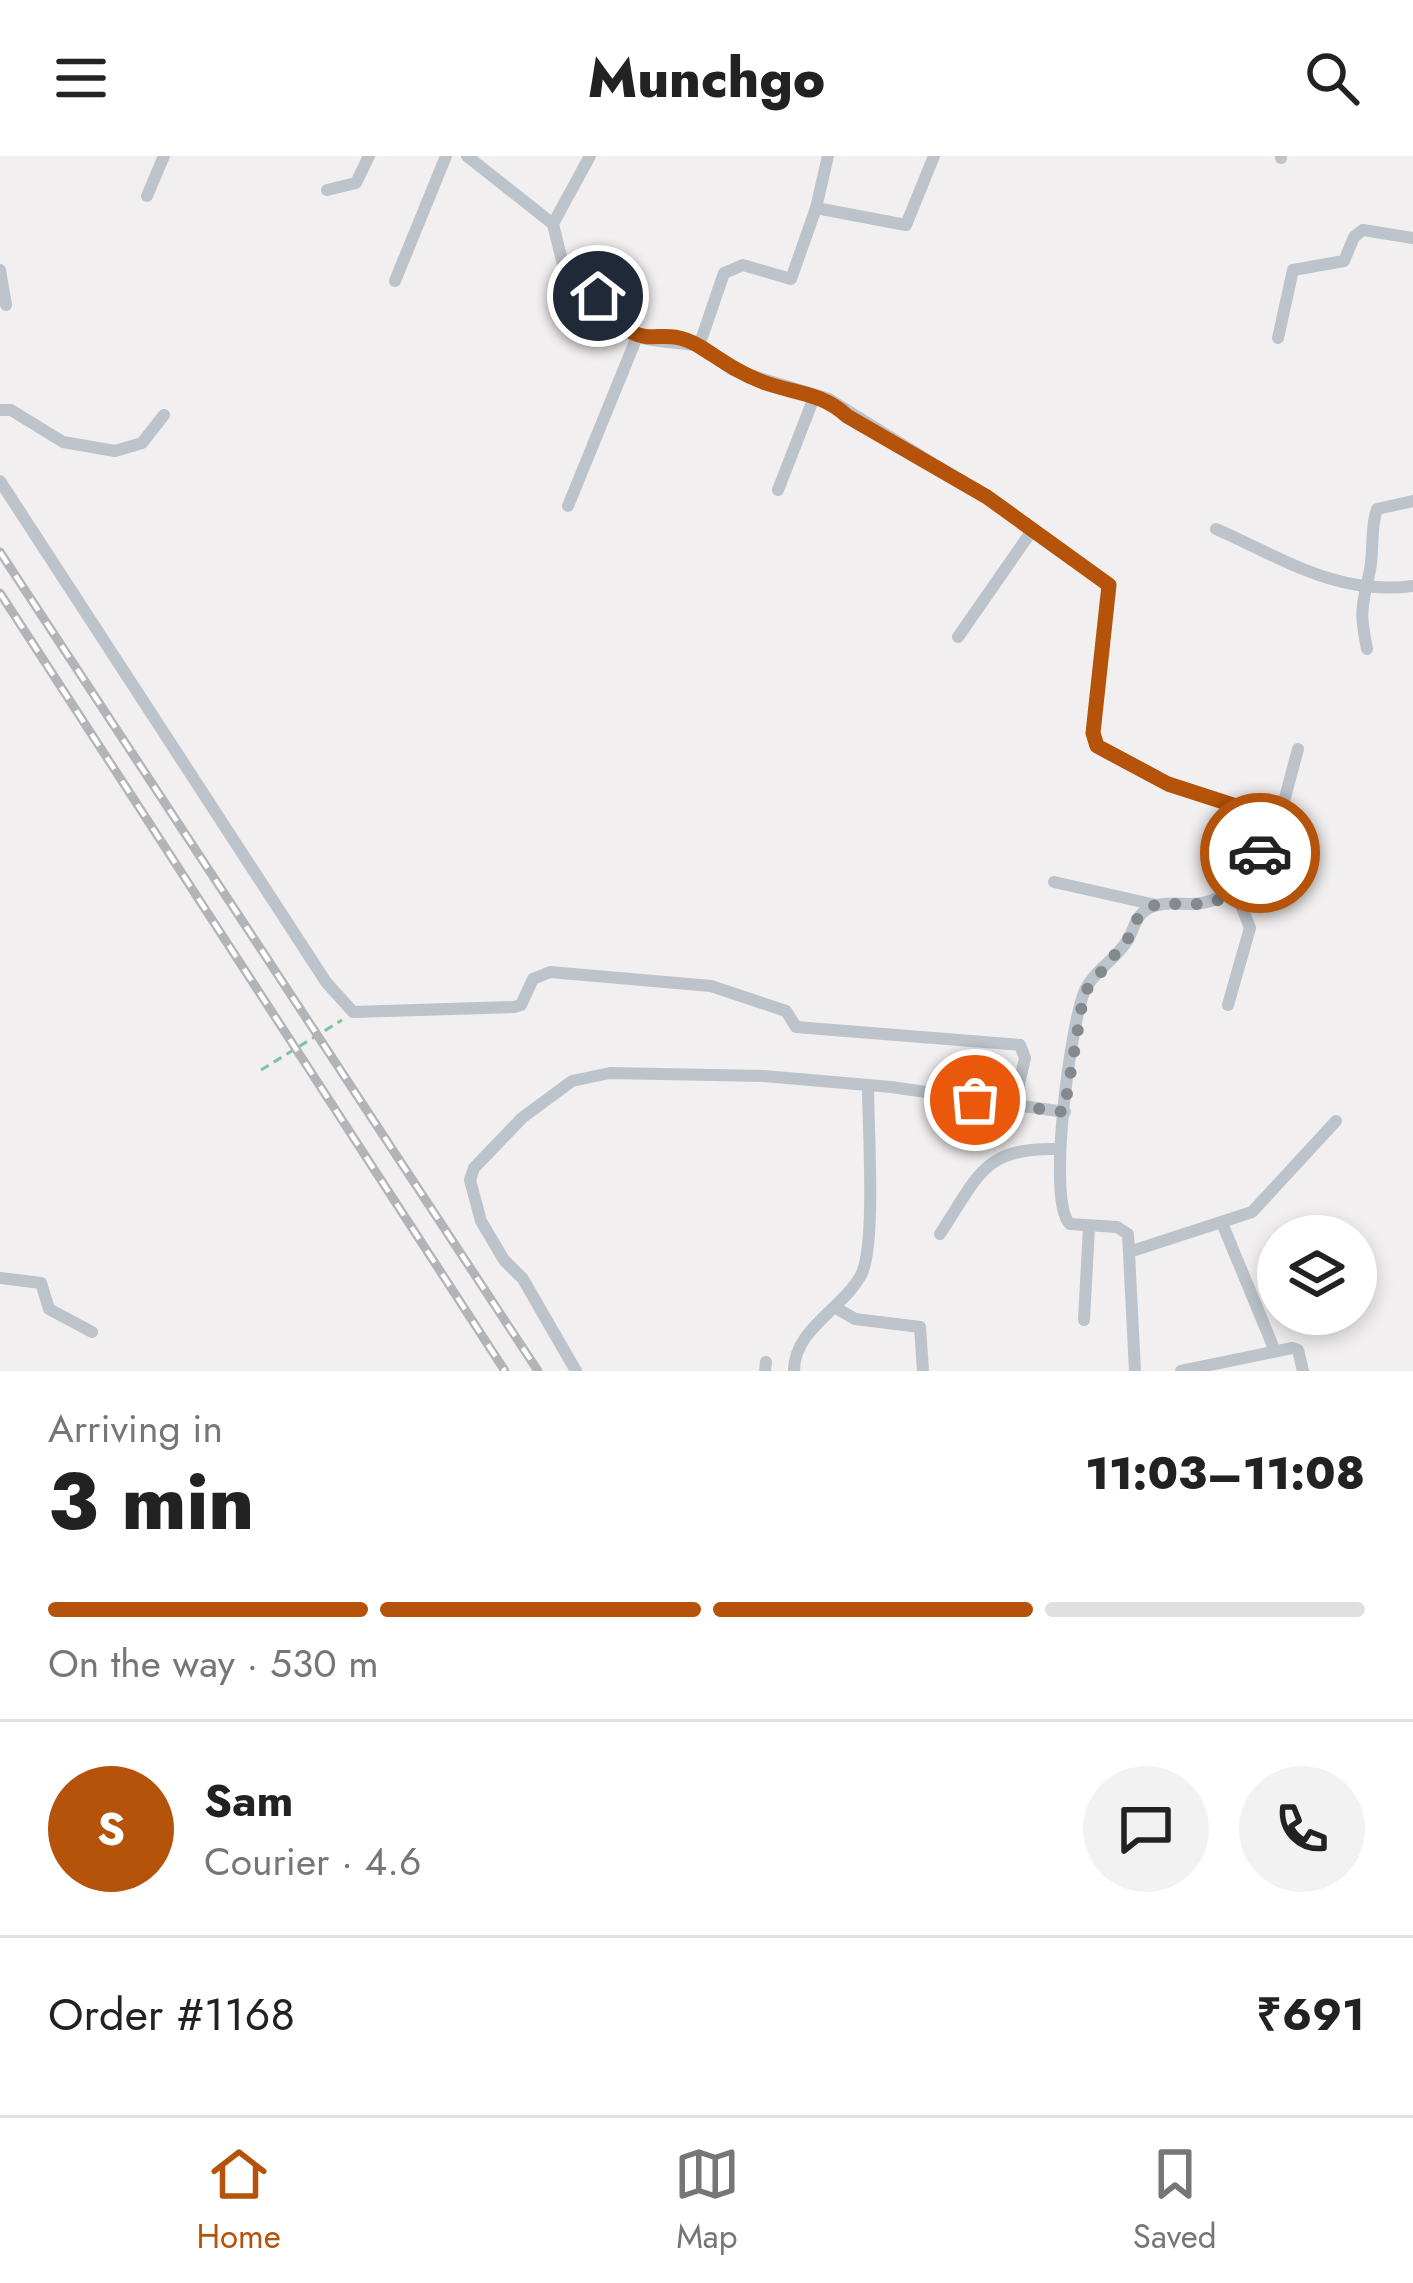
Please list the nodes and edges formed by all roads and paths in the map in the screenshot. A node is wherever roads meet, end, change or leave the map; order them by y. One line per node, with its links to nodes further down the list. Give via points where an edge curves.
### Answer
1 (164, 156): 9 (street)
2 (369, 156): 8 (street, via 356,183)
3 (446, 156): 14 (street)
4 (466, 156): 11 (street)
5 (590, 156): 11 (street)
6 (828, 156): 10 (street)
7 (934, 156): 10 (street, via 906,225)
8 (327, 190)
9 (147, 196)
10 (816, 208): 18 (street, via 791,279 743,265 724,273)
11 (553, 224): 16 (street, via 566,272)
12 (1413, 238): 17 (street, via 1363,230 1344,261 1293,270)
13 (0, 270): 15 (street)
14 (395, 281)
15 (6, 304)
16 (637, 337): 18 (street); 26 (street)
17 (1278, 338)
18 (699, 346): 19 (street, via 733,370)
19 (815, 394): 24 (street); 28 (street)
20 (0, 410): 21 (street, via 63,442 115,451 142,443)
21 (164, 415)
22 (0, 481): 39 (street)
23 (1413, 482): 25 (street)
24 (778, 490)
25 (1410, 501): 30 (street, via 1377,509)
26 (568, 506)
27 (1216, 529): 30 (street)
28 (1031, 532): 31 (street); 34 (street, via 1109,585 1097,746 1168,784)
29 (1413, 586): 30 (street)
30 (1363, 590): 32 (street)
31 (958, 638)
32 (1367, 649)
33 (1298, 749): 34 (street)
34 (1279, 820): 36 (street)
35 (1054, 882): 37 (street)
36 (1234, 887): 37 (street, via 1208,904); 38 (street, via 1250,928)
37 (1156, 904): 43 (street, via 1084,993)
38 (1228, 1005)
39 (353, 1012): 40 (path); 42 (street, via 514,1007 533,979 550,972 711,986 786,1011 796,1027 1020,1045 1025,1058)
40 (261, 1070)
41 (868, 1085): 42 (street); 51 (street, via 866,1258); 55 (street, via 610,1073 572,1081 522,1118 474,1168 473,1201)
42 (1015, 1102): 43 (street)
43 (1064, 1112): 45 (street)
44 (1336, 1120): 46 (street, via 1263,1203)
45 (1058, 1149): 47 (street, via 1062,1215); 48 (street, via 1019,1148 995,1158)
46 (1222, 1223): 49 (street); 54 (street)
47 (1088, 1227): 49 (street, via 1124,1229); 52 (street)
48 (940, 1234)
49 (1132, 1251): 58 (street)
50 (0, 1278): 53 (street, via 41,1282 49,1309)
51 (836, 1308): 56 (street, via 807,1336); 57 (street, via 855,1319 920,1327)
52 (1084, 1320)
53 (92, 1332)
54 (1275, 1351): 59 (street); 60 (street, via 1298,1351)
55 (576, 1371)
56 (794, 1371)
57 (923, 1371)
58 (1135, 1371)
59 (1181, 1371)
60 (1303, 1371)

